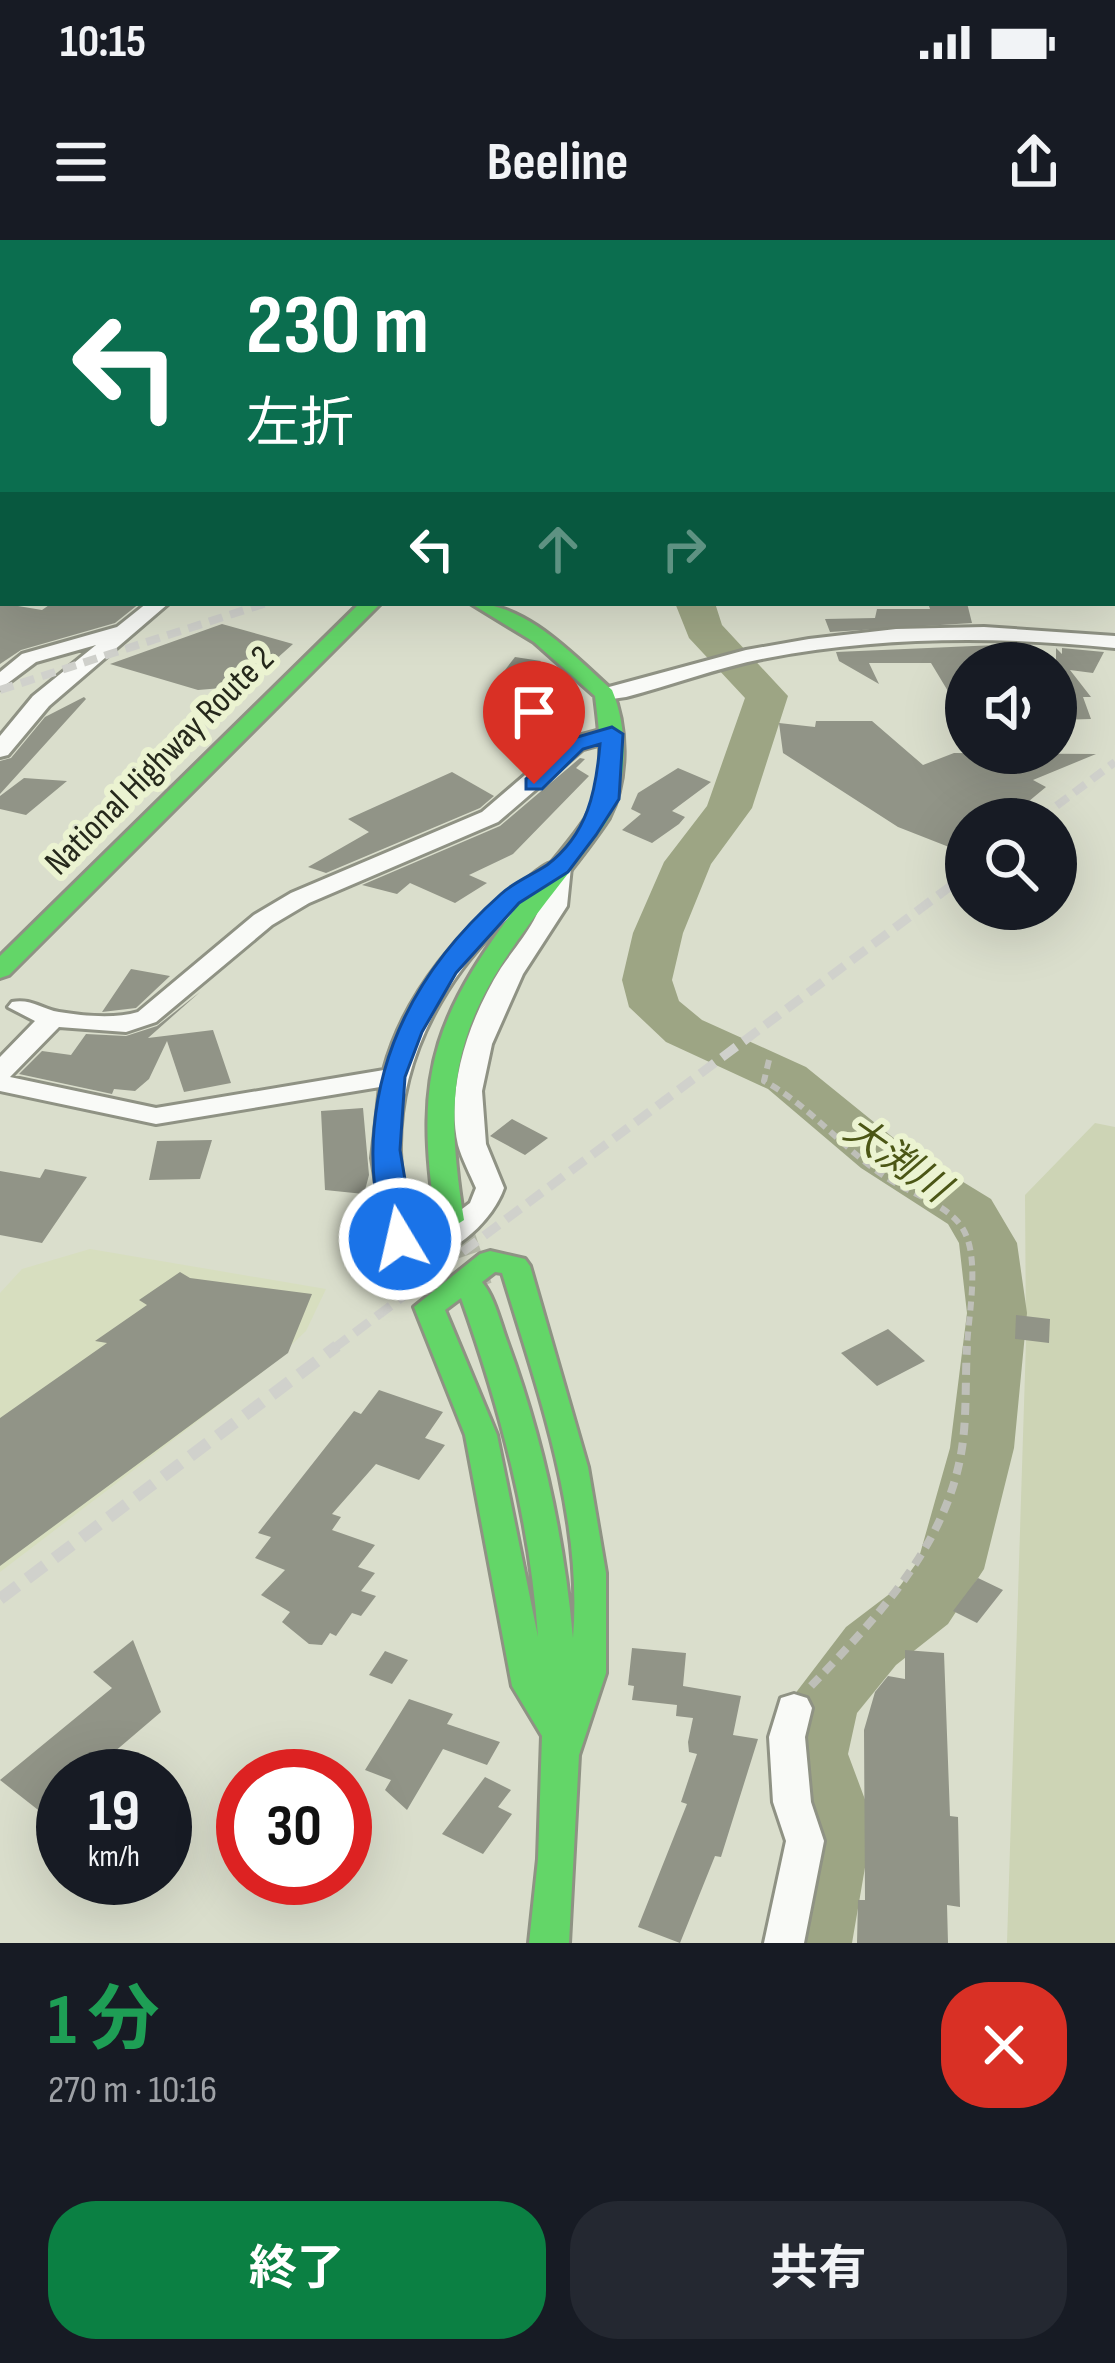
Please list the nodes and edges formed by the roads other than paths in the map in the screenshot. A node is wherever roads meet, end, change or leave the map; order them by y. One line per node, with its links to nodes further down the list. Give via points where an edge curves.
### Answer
1 (156, 606): 4 (street)
2 (368, 606): 11 (main road, National Highway Route 2)
3 (485, 606): 7 (main road, via 541,638)
4 (128, 629): 6 (street, via 29,658); 9 (street, via 41,701)
5 (1115, 642): 7 (street, via 998,631 747,656 656,687)
6 (0, 682)
7 (605, 694): 8 (main road)
8 (612, 734): 10 (main road, via 607,799); 13 (street, via 575,744 490,817 262,920 147,1017 126,1024)
9 (0, 750)
10 (559, 867): 15 (street, via 511,898 446,969); 15 (street, via 555,905 479,1043 469,1091 472,1144 490,1188 483,1208 429,1249 400,1239 386,1150); 17 (main road, via 461,1000 438,1056 433,1160)
11 (0, 970)
12 (21, 1007): 13 (street)
13 (52, 1018): 14 (street)
14 (0, 1072)
15 (392, 1077): 16 (street, via 156,1116)
16 (0, 1083)
17 (450, 1220)
18 (472, 1289): 20 (main road, via 515,1397)
19 (794, 1708): 22 (street, via 792,1802 805,1841)
20 (567, 1744): 20 (main road, via 530,1686 481,1436 429,1306 490,1261 515,1266 560,1410 589,1668); 21 (main road)
21 (549, 1943)
22 (784, 1943)

